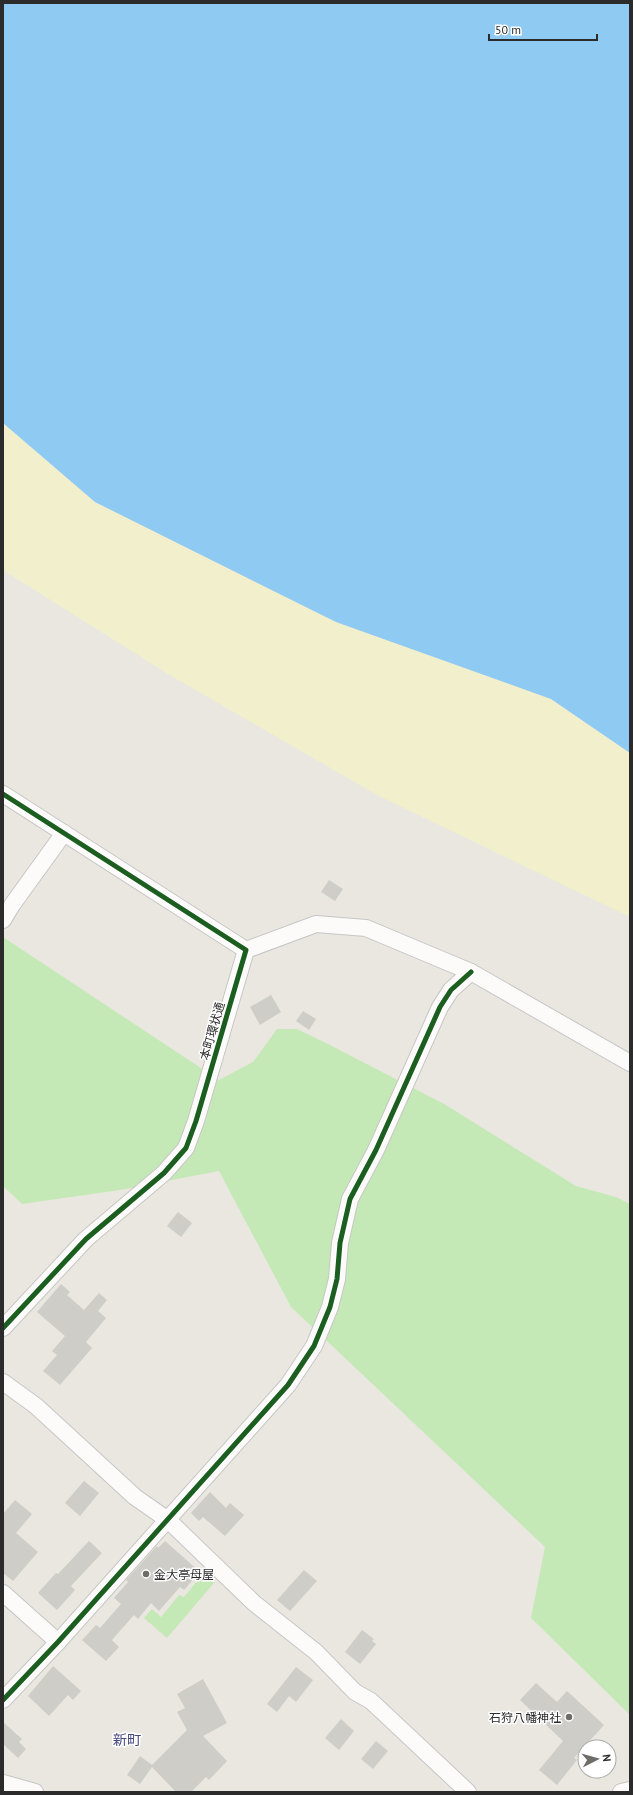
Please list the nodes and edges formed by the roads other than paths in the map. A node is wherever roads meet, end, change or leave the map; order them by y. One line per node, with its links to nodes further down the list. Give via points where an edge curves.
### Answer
1 (3, 794): 2 (street)
2 (64, 833): 3 (street); 4 (street)
3 (3, 920)
4 (246, 950): 5 (street, via 316,924 366,928); 7 (street, 本町環状通, via 186,1148 164,1173 86,1239)
5 (471, 972): 6 (street); 9 (street, via 451,990 440,1007 376,1150 350,1199 340,1243 337,1279 330,1306 314,1346 288,1385)
6 (630, 1063)
7 (3, 1328)
8 (3, 1382): 9 (street, via 36,1406 135,1497)
9 (168, 1520): 11 (street); 16 (street, via 254,1603 316,1652 355,1692 371,1701)
10 (3, 1593): 11 (street)
11 (58, 1642): 12 (street)
12 (3, 1700)
13 (3, 1783): 15 (street)
14 (630, 1790): 17 (street)
15 (35, 1792)
16 (468, 1792)
17 (620, 1792)

